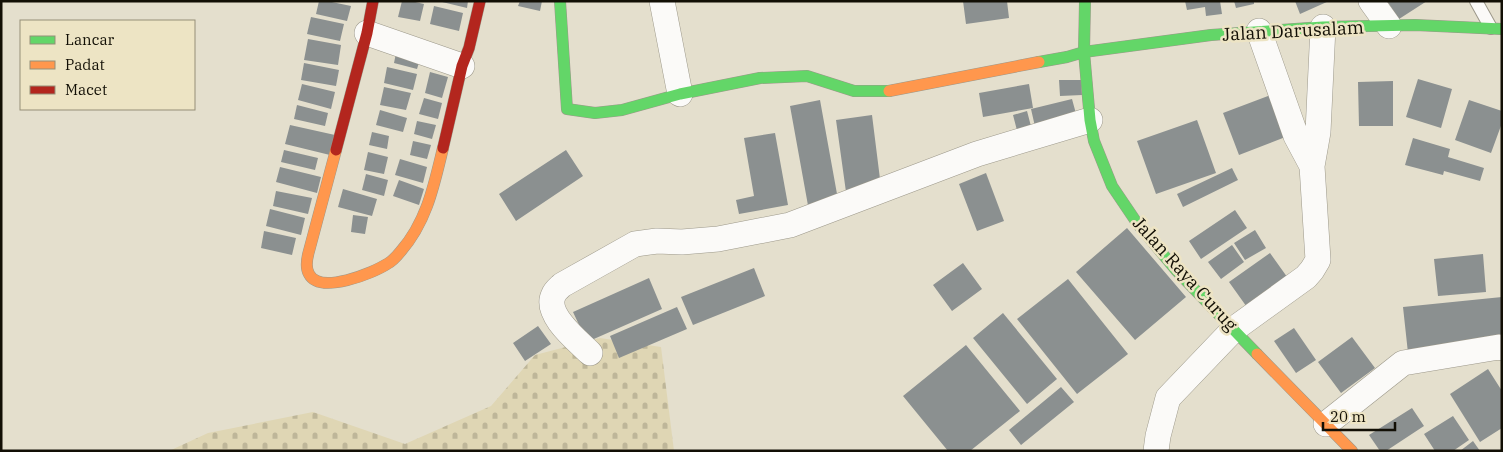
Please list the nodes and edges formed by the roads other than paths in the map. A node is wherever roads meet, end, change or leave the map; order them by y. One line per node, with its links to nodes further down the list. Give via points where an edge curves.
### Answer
1 (373, 1): 12 (street)
2 (480, 1): 14 (street)
3 (560, 1): 15 (street, Jalan Darusalam, via 568,109 595,114)
4 (662, 1): 15 (street)
5 (1085, 1): 13 (street, Jalan Raya Curug)
6 (1371, 1): 9 (street)
7 (1476, 1): 10 (lane)
8 (1323, 26): 9 (street, Jalan Darusalam); 11 (street, Jalan Darusalam); 17 (street, via 1318,132)
9 (1389, 26): 10 (street, Jalan Darusalam)
10 (1497, 28)
11 (1259, 31): 13 (street, Jalan Darusalam); 17 (street, via 1296,136)
12 (367, 33): 14 (street); 14 (street, via 308,257 307,272 318,282 332,283 354,278 387,264 418,227 429,205)
13 (1084, 52): 15 (street, Jalan Darusalam, via 889,91 854,91 806,76 760,78); 16 (street, Jalan Raya Curug)
14 (462, 66)
15 (680, 94)
16 (1090, 120): 18 (street, Jalan Raya Curug, via 1094,140 1112,186 1136,223 1176,270); 20 (street, via 977,154 790,225 718,239 635,244 562,285 554,294 552,303 556,316 566,331)
17 (1312, 166): 18 (street, via 1318,260 1306,277)
18 (1234, 329): 21 (street, Jalan Raya Curug); 22 (street, via 1168,398)
19 (1502, 348): 21 (street, via 1403,364)
20 (590, 353)
21 (1326, 424): 23 (street, Jalan Raya Curug)
22 (1156, 451)
23 (1352, 451)

